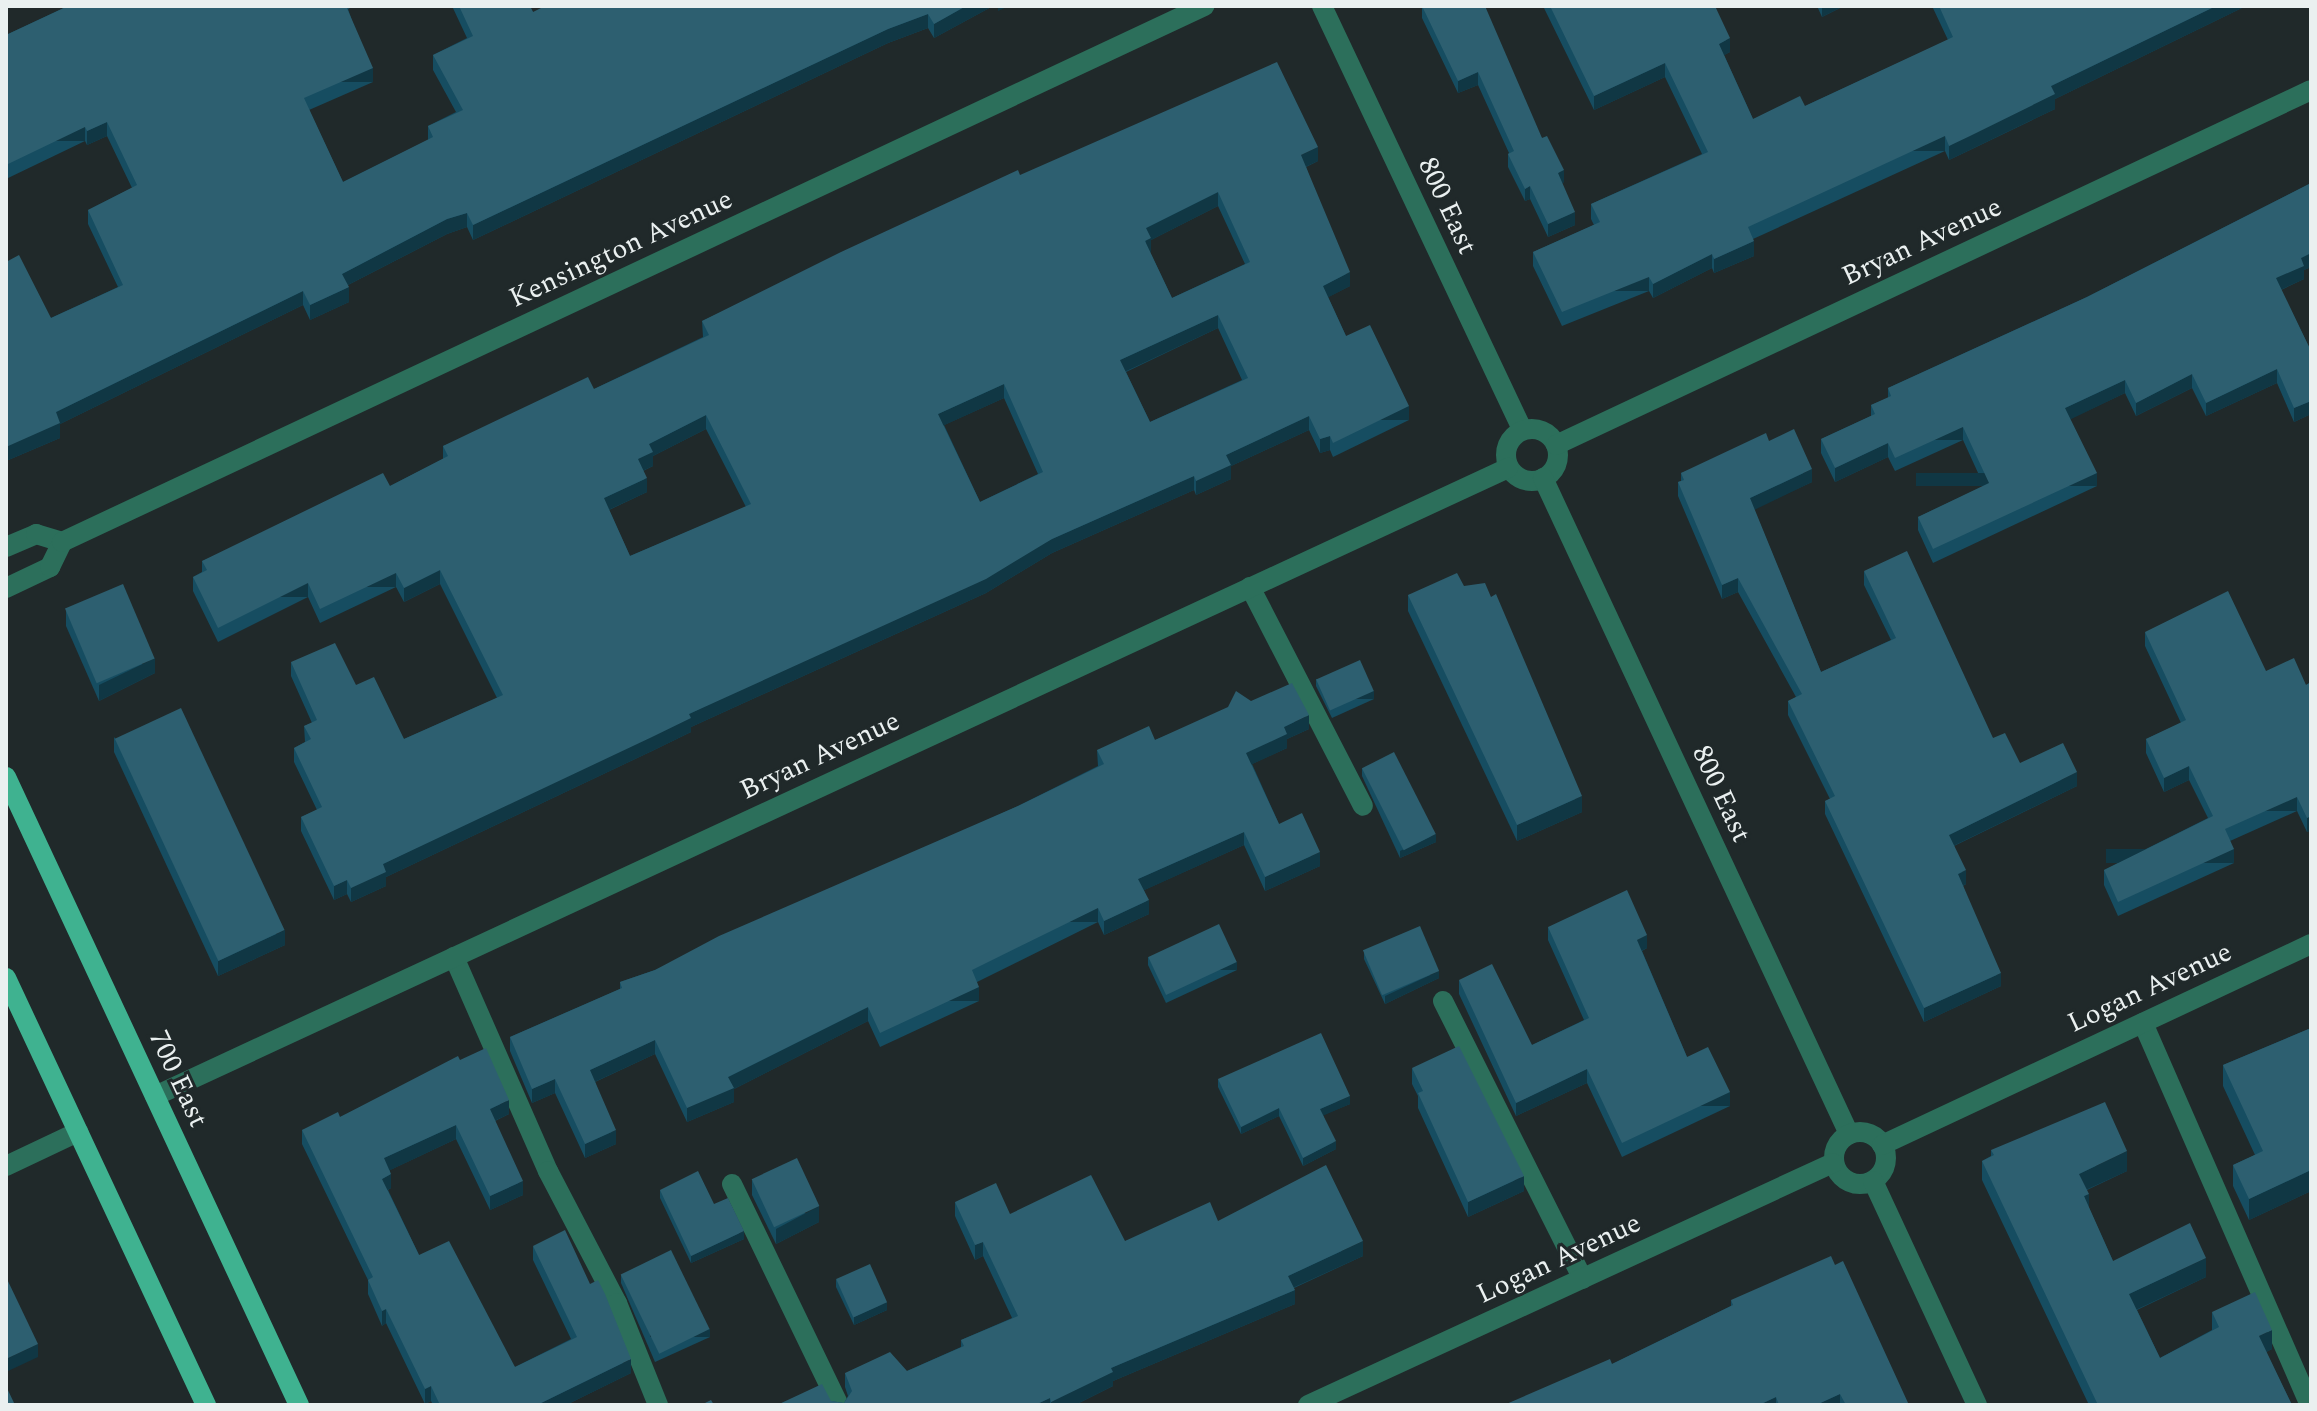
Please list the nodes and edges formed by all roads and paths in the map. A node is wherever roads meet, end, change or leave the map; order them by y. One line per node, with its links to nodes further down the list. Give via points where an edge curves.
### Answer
1 (1204, 6): 8 (street, Kensington Avenue)
2 (1322, 6): 4 (street, 800 East)
3 (2311, 90): 5 (street, Bryan Avenue)
4 (1522, 430): 5 (street, via 1538,429); 6 (street, via 1506,448)
5 (1556, 445): 7 (street, via 1555,466)
6 (1508, 468): 7 (street, via 1527,481); 10 (street, Bryan Avenue)
7 (1543, 478): 21 (street, 800 East)
8 (62, 542): 9 (street, Kensington Avenue, via 36,534); 11 (street, Kensington Avenue, via 50,567)
9 (6, 547)
10 (1250, 587): 13 (street); 15 (street, Bryan Avenue)
11 (6, 588)
12 (6, 777): 19 (main road, 700 East)
13 (1363, 806)
14 (2311, 944): 18 (street, Logan Avenue)
15 (454, 957): 19 (street, Bryan Avenue); 30 (street, via 548,1171 617,1303)
16 (6, 978): 20 (main road)
17 (1443, 1001): 27 (street)
18 (2143, 1023): 22 (street, Logan Avenue); 34 (street)
19 (155, 1096): 29 (main road, 700 East)
20 (78, 1132): 24 (street); 28 (main road)
21 (1849, 1134): 22 (street, via 1866,1132); 23 (street, via 1837,1144)
22 (1882, 1145): 25 (street, via 1886,1162)
23 (1833, 1163): 25 (street, via 1847,1181); 27 (street, Logan Avenue)
24 (6, 1166)
25 (1873, 1181): 33 (street)
26 (732, 1184): 31 (street)
27 (1583, 1279): 32 (street, Logan Avenue)
28 (206, 1405)
29 (299, 1405)
30 (658, 1405)
31 (839, 1405)
32 (1308, 1405)
33 (1977, 1405)
34 (2310, 1405)

